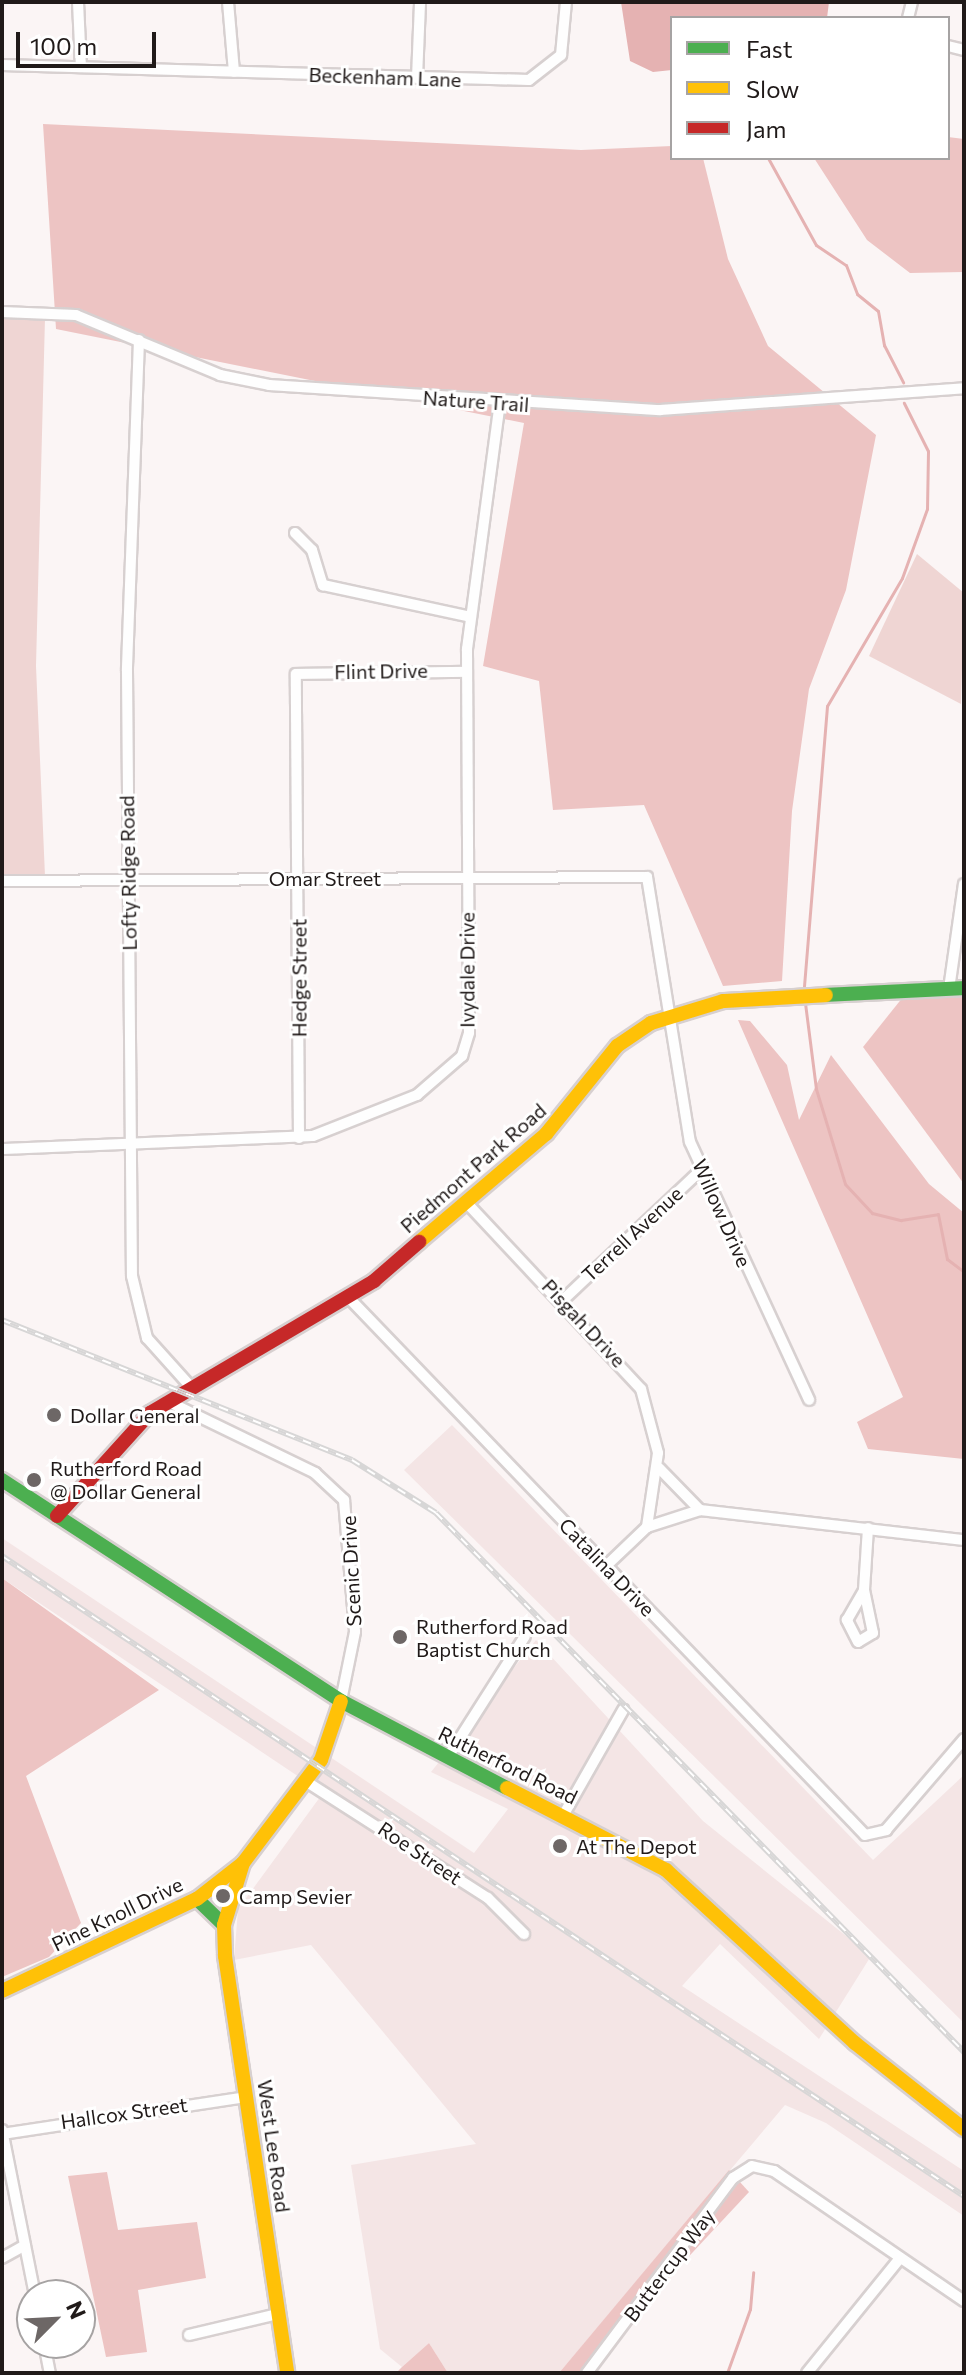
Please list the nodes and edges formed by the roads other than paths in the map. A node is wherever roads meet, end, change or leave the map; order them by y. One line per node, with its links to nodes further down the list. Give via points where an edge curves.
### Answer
1 (78, 2): 6 (street)
2 (228, 2): 7 (street)
3 (420, 2): 8 (street)
4 (566, 2): 8 (street, Beckenham Lane, via 566,43 539,77)
5 (2, 65): 6 (street, Beckenham Lane)
6 (81, 67): 7 (street, Beckenham Lane)
7 (234, 72): 8 (street, Beckenham Lane)
8 (417, 78)
9 (2, 312): 10 (street, Nature Trail, via 63,312)
10 (139, 340): 12 (street, Nature Trail, via 249,383); 20 (street, Lofty Ridge Road, via 127,671)
11 (964, 388): 12 (street, Nature Trail, via 704,410)
12 (500, 402): 14 (street, Ivydale Drive)
13 (295, 533): 14 (street, via 312,550 323,585)
14 (471, 617): 15 (street, Ivydale Drive)
15 (466, 672): 16 (street, Flint Drive); 19 (street, Ivydale Drive)
16 (296, 674): 18 (street, Hedge Street)
17 (647, 877): 19 (street, Omar Street); 24 (street, Willow Drive)
18 (299, 878): 19 (street, Omar Street); 20 (street, Omar Street); 25 (street, Hedge Street)
19 (467, 878): 25 (street, Ivydale Drive, via 469,1033 462,1056 417,1095)
20 (129, 879): 21 (street, Omar Street); 26 (street, Lofty Ridge Road)
21 (2, 881)
22 (964, 884): 23 (street)
23 (957, 988): 24 (street, Piedmont Park Road, via 723,1001)
24 (666, 1016): 28 (street, Willow Drive); 29 (street, Piedmont Park Road, via 617,1046 555,1126)
25 (299, 1138): 26 (street, Ivydale Drive)
26 (131, 1147): 27 (street, Ivydale Drive); 32 (street, Lofty Ridge Road, via 137,1310 155,1350)
27 (2, 1149)
28 (702, 1169): 31 (street, Terrell Avenue); 33 (street, Willow Drive)
29 (466, 1202): 30 (street, Piedmont Park Road); 31 (street, Pisgah Drive)
30 (350, 1299): 32 (street, Piedmont Park Road); 42 (street, Catalina Drive)
31 (563, 1300): 35 (street, Pisgah Drive, via 641,1389)
32 (190, 1386): 34 (street, Piedmont Park Road)
33 (809, 1400)
34 (167, 1401): 38 (street, Piedmont Park Road, via 120,1441); 45 (street, Scenic Drive, via 315,1473 344,1500 355,1632)
35 (659, 1468): 37 (street); 39 (street, Pisgah Drive)
36 (2, 1480): 38 (street, Rutherford Road)
37 (700, 1510): 39 (street); 40 (street)
38 (57, 1516): 45 (street, Rutherford Road)
39 (647, 1527): 42 (street)
40 (868, 1528): 41 (street); 43 (street)
41 (964, 1540)
42 (606, 1566): 47 (street, Catalina Drive, via 865,1835 886,1830)
43 (864, 1590)
44 (525, 1636): 48 (street)
45 (341, 1701): 48 (street, Rutherford Road); 49 (street, Pine Knoll Drive)
46 (623, 1710): 50 (street)
47 (964, 1739)
48 (448, 1757): 50 (street, Rutherford Road)
49 (307, 1782): 51 (street, Pine Knoll Drive); 54 (street, Roe Street, via 488,1898)
50 (564, 1814): 57 (street, Rutherford Road, via 693,1889 855,2043)
51 (243, 1863): 52 (street, Pine Knoll Drive); 53 (street, West Lee Road)
52 (197, 1899): 53 (street); 55 (street, Pine Knoll Drive)
53 (224, 1925): 56 (street, West Lee Road)
54 (524, 1934)
55 (2, 1991)
56 (247, 2097): 58 (street, Hallcox Street); 64 (street, West Lee Road)
57 (964, 2129)
58 (2, 2132): 59 (street)
59 (25, 2245): 60 (street); 62 (street)
60 (2, 2258)
61 (900, 2258): 63 (street); 67 (street, Buttercup Way, via 757,2165 733,2178); 68 (street)
62 (32, 2279)
63 (964, 2301)
64 (278, 2314): 65 (street); 66 (street, West Lee Road)
65 (189, 2335)
66 (287, 2373)
67 (587, 2373)
68 (807, 2373)

